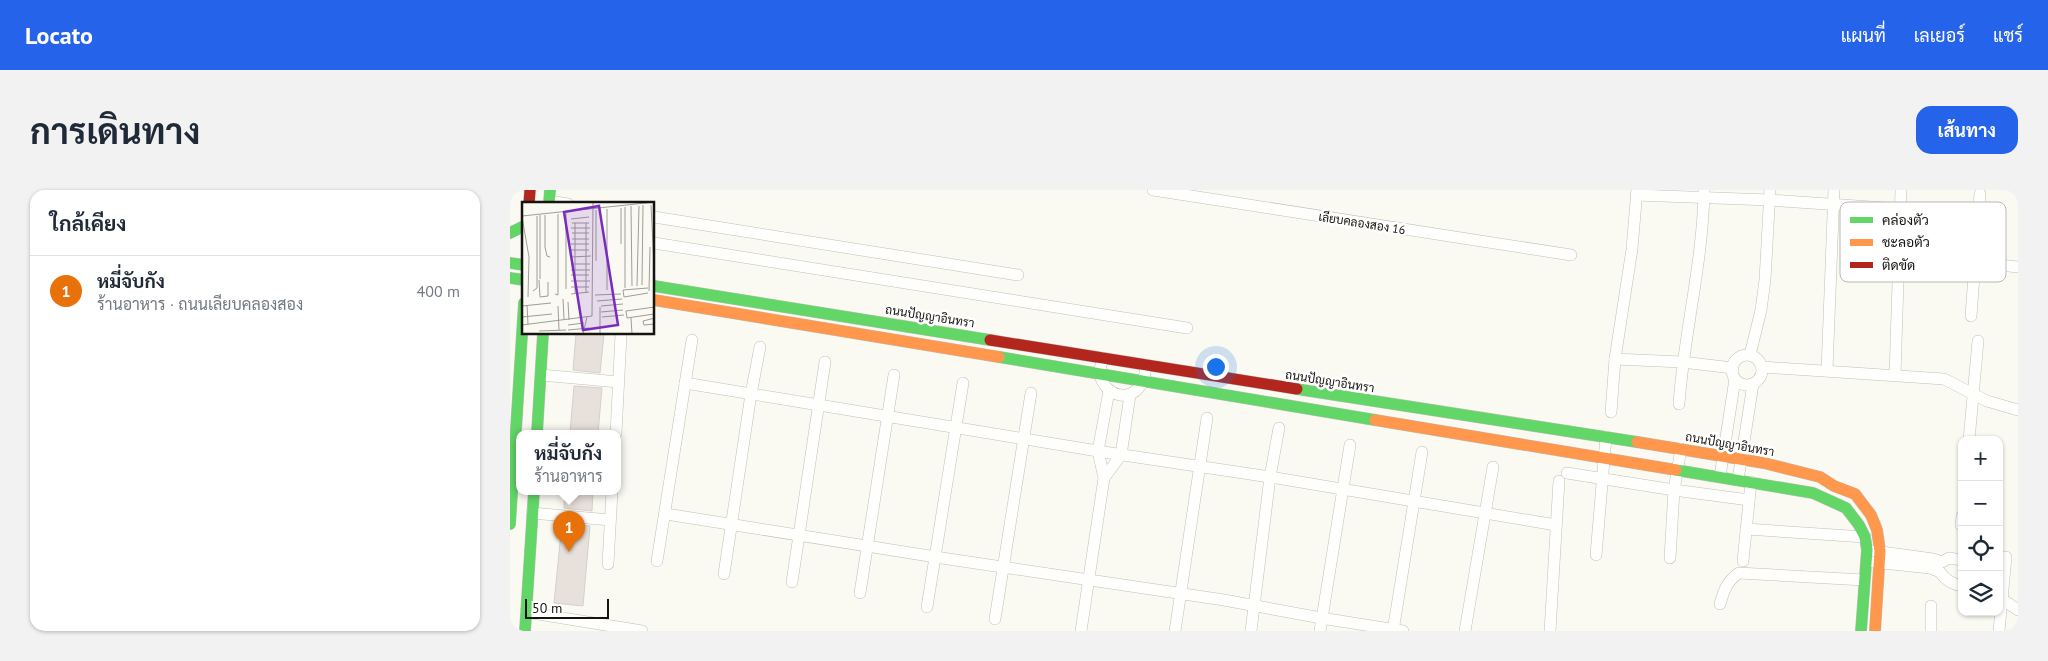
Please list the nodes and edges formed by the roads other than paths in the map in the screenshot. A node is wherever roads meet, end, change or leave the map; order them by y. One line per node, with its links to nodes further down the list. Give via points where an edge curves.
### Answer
1 (1153, 190): 16 (street, เลียบคลองสอง 16)
2 (1834, 190): 10 (street)
3 (1636, 193): 4 (street); 32 (street, via 1628,277)
4 (1704, 193): 6 (street); 34 (street, via 1698,268)
5 (1980, 194): 9 (street)
6 (1770, 195): 10 (street); 30 (street, via 1765,280)
7 (550, 198): 8 (street)
8 (562, 202)
9 (1979, 202)
10 (1833, 204): 11 (street); 38 (street)
11 (1840, 204)
12 (655, 217): 17 (street)
13 (522, 227): 14 (street)
14 (510, 234)
15 (655, 243): 24 (street)
16 (1570, 255)
17 (1018, 275)
18 (1897, 282): 41 (street)
19 (1973, 282): 22 (street)
20 (655, 286): 31 (street, ถนนปัญญาอินทรา)
21 (655, 300): 40 (street)
22 (1971, 316)
23 (522, 317): 36 (street)
24 (1187, 328)
25 (543, 335): 42 (street)
26 (622, 335): 44 (street)
27 (692, 340): 46 (street)
28 (1978, 341): 51 (street)
29 (760, 347): 52 (street)
30 (1750, 355): 37 (street, via 1758,359); 39 (street, via 1736,361)
31 (1103, 358): 35 (street, ถนนปัญญาอินทรา); 40 (street)
32 (1615, 359): 34 (street); 57 (street)
33 (825, 362): 55 (street)
34 (1682, 362): 39 (street); 54 (street)
35 (1146, 365): 45 (street); 65 (street, ถนนปัญญาอินทรา)
36 (515, 367): 66 (street)
37 (1762, 368): 38 (street); 48 (street, via 1761,377)
38 (1827, 370): 41 (street)
39 (1734, 373): 48 (street, via 1744,385); 73 (street)
40 (1100, 374): 45 (street); 49 (street)
41 (1894, 374): 51 (street, via 1944,378)
42 (541, 375): 44 (street); 62 (street)
43 (894, 375): 58 (street)
44 (619, 382): 63 (street)
45 (1143, 382): 53 (street); 74 (street)
46 (685, 383): 52 (street); 92 (street)
47 (963, 383): 60 (street)
48 (1753, 384): 75 (street)
49 (1109, 391): 53 (street, via 1119,396); 70 (street)
50 (1031, 392): 67 (street)
51 (1974, 393): 56 (street, via 1987,401); 64 (street)
52 (751, 394): 55 (street); 96 (street)
53 (1130, 395): 72 (street)
54 (1678, 404)
55 (819, 405): 58 (street); 99 (street)
56 (2018, 410)
57 (1611, 412)
58 (887, 416): 60 (street); 101 (street)
59 (1207, 418): 76 (street)
60 (955, 428): 67 (street); 104 (street)
61 (1278, 428): 80 (street)
62 (538, 430)
63 (616, 430)
64 (1969, 436)
65 (1606, 437): 69 (street, ถนนปัญญาอินทรา); 74 (street)
66 (513, 439): 95 (street)
67 (1024, 439): 70 (street); 112 (street)
68 (1350, 445): 85 (street)
69 (1681, 449): 73 (street, ถนนปัญญาอินทรา); 78 (street)
70 (1098, 451): 72 (street); 81 (street)
71 (1422, 452): 90 (street)
72 (1121, 455): 76 (street); 81 (street)
73 (1723, 456): 75 (street, ถนนปัญญาอินทรา); 79 (street)
74 (1603, 459): 78 (street); 82 (street)
75 (1742, 459): 83 (street); 105 (street, ถนนปัญญาอินทรา, via 1820,477 1855,494 1871,516 1880,540)
76 (1200, 466): 80 (street); 121 (street)
77 (1493, 467): 93 (street)
78 (1677, 470): 79 (street); 86 (street)
79 (1720, 476): 83 (street)
80 (1270, 477): 85 (street); 124 (street)
81 (1104, 478): 116 (street)
82 (1601, 478): 86 (street); 97 (street, via 1563,477); 102 (street)
83 (1738, 480): 84 (street)
84 (1751, 482): 89 (street); 100 (street, via 1813,493 1846,508)
85 (1342, 489): 90 (street); 130 (street)
86 (1674, 490): 89 (street); 107 (street)
87 (534, 495): 91 (street)
88 (612, 495): 94 (street)
89 (1749, 500): 98 (street)
90 (1414, 502): 93 (street); 132 (street)
91 (532, 513): 94 (street); 128 (street)
92 (666, 514): 96 (street); 110 (street)
93 (1484, 514): 97 (street); 139 (street)
94 (610, 520): 111 (street)
95 (510, 524)
96 (732, 524): 99 (street); 114 (street)
97 (1556, 525): 140 (street)
98 (1746, 529): 100 (street); 109 (street)
99 (799, 535): 101 (street); 117 (street)
100 (1865, 537): 103 (street)
101 (867, 546): 104 (street); 120 (street)
102 (1596, 555)
103 (1867, 556): 105 (street); 115 (street)
104 (935, 557): 112 (street); 126 (street)
105 (1880, 557): 113 (street, via 1933,559); 142 (street, ถนนปัญญาอินทรา)
106 (2006, 557): 118 (street)
107 (1670, 558)
108 (1958, 559): 113 (street, via 1949,558)
109 (1743, 561)
110 (657, 562)
111 (608, 564)
112 (1002, 567): 116 (street); 131 (street)
113 (1941, 567): 119 (street, via 1944,578)
114 (724, 574)
115 (1864, 580): 123 (street, via 1739,573 1730,578); 141 (street)
116 (1090, 581): 121 (street); 135 (street)
117 (792, 582)
118 (2003, 582)
119 (1958, 586)
120 (860, 593)
121 (1181, 594): 124 (street); 136 (street)
122 (2003, 599): 127 (street)
123 (1720, 604)
124 (1255, 606): 130 (street); 137 (street)
125 (1931, 606): 143 (street)
126 (928, 607)
127 (2018, 610)
128 (526, 612): 133 (street); 134 (street)
129 (2000, 616): 144 (street)
130 (1321, 618): 132 (street); 138 (street)
131 (995, 619)
132 (1396, 630)
133 (525, 631)
134 (642, 631)
135 (1081, 631)
136 (1176, 631)
137 (1251, 631)
138 (1320, 631)
139 (1465, 631)
140 (1550, 631)
141 (1860, 631)
142 (1875, 631)
143 (1931, 631)
144 (1999, 631)

